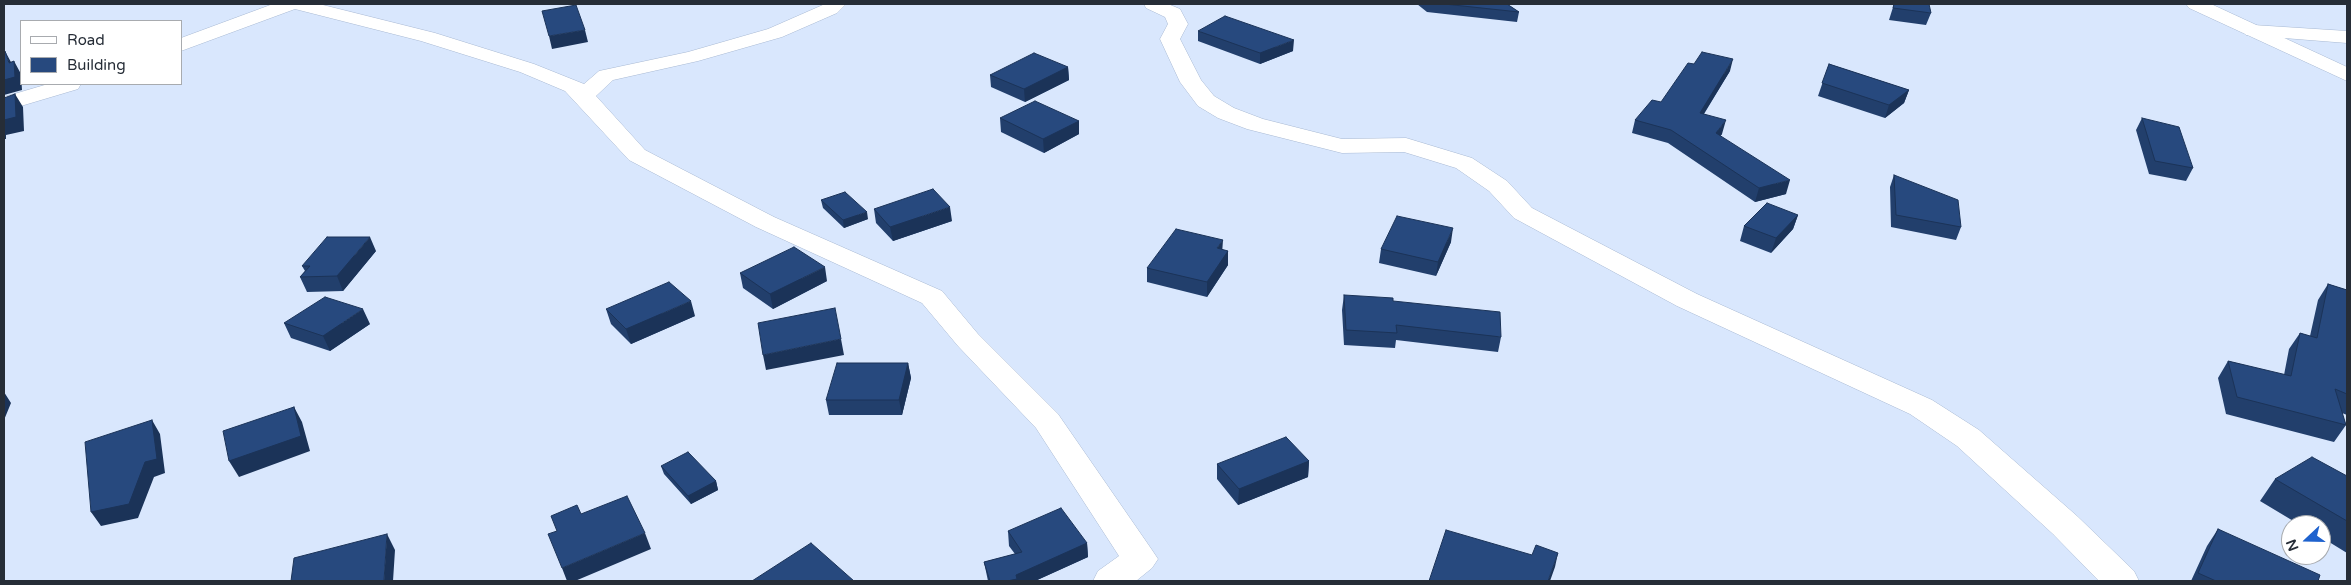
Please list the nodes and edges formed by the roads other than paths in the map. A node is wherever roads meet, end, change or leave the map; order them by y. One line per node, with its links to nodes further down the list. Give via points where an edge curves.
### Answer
1 (290, 4): 8 (street)
2 (299, 4): 11 (street, via 428,37 527,68 573,86)
3 (838, 4): 11 (street, via 775,33 691,57 606,75)
4 (2196, 4): 6 (street)
5 (1169, 6): 14 (street, via 1178,24 1170,39 1191,82 1206,101 1255,124 1342,146 1406,145 1464,163 1498,186 1522,213 1531,218 1687,300 1921,407 1968,438 2065,525)
6 (2253, 31): 7 (street); 9 (street)
7 (2347, 37)
8 (182, 45)
9 (2347, 74)
10 (67, 85): 12 (street)
11 (584, 96): 13 (street, via 637,155 765,222 932,297 968,340 1047,422 1140,559)
12 (4, 104)
13 (1111, 581)
14 (2121, 581)

